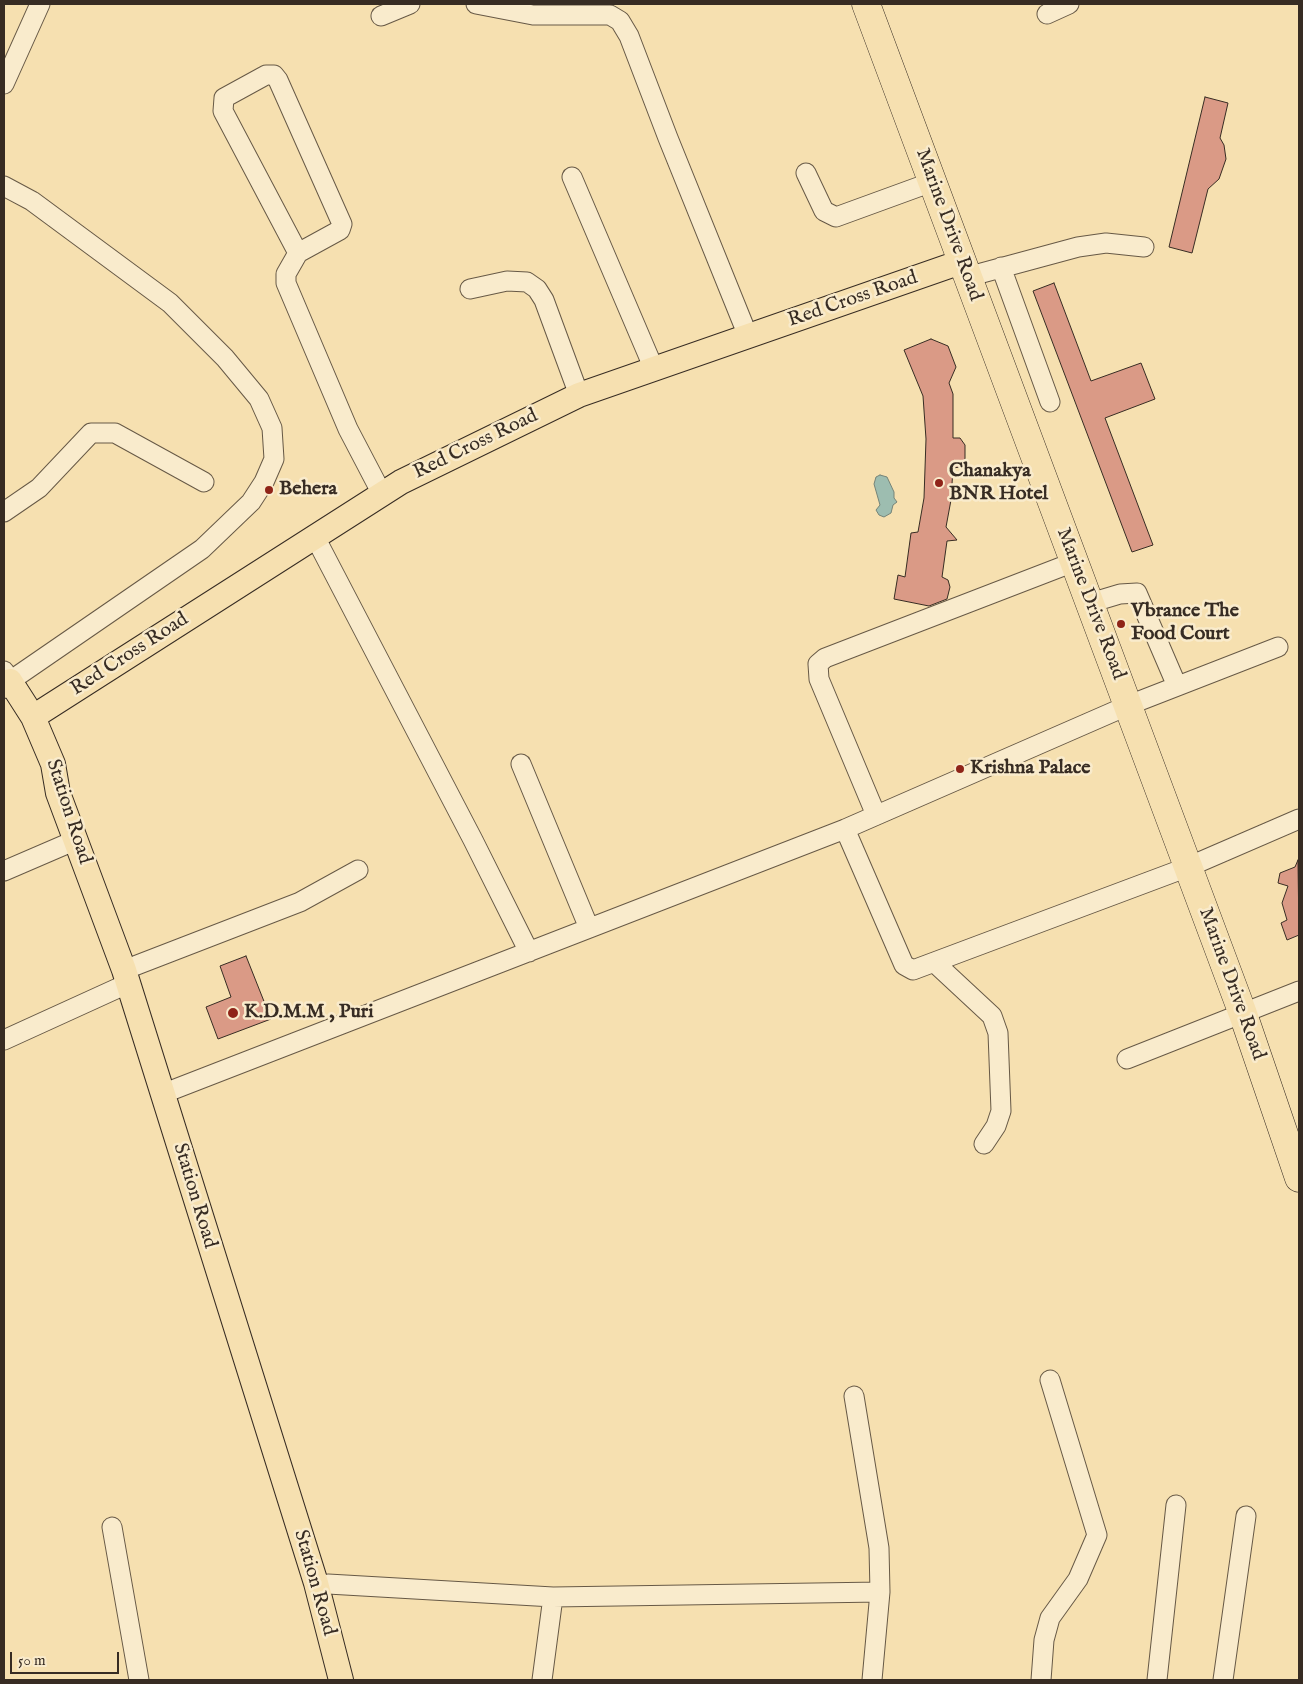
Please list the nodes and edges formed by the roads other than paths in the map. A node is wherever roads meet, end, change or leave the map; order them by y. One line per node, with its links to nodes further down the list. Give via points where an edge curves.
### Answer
1 (40, 4): 8 (street)
2 (410, 4): 7 (street)
3 (476, 4): 18 (street, via 534,15 610,15 620,21 629,36)
4 (866, 4): 11 (highway, Marine Drive Road)
5 (1069, 4): 6 (street)
6 (1047, 14)
7 (381, 16)
8 (4, 84)
9 (806, 173): 11 (street, via 824,210 836,216)
10 (572, 176): 19 (street)
11 (932, 182): 16 (highway, Marine Drive Road)
12 (4, 186): 29 (street, via 32,201 170,303 225,358 259,399 272,428 274,459 251,502 202,549)
13 (1144, 247): 15 (street, via 1106,243)
14 (298, 253): 14 (street, via 340,230 342,224 278,80 266,75 224,98 223,111); 23 (street, via 286,274 289,292 348,429)
15 (1001, 267): 16 (street); 21 (street)
16 (964, 270): 18 (main road, Red Cross Road); 26 (highway, Marine Drive Road)
17 (470, 289): 20 (street, via 507,281 527,282 537,289)
18 (748, 336): 19 (main road, Red Cross Road)
19 (654, 369): 20 (main road, Red Cross Road)
20 (579, 395): 23 (main road, Red Cross Road)
21 (1050, 402)
22 (204, 482): 24 (street, via 115,433 91,433 39,488)
23 (382, 494): 25 (main road, Red Cross Road)
24 (4, 512)
25 (315, 537): 32 (main road, Red Cross Road); 43 (street)
26 (1074, 562): 27 (highway, Marine Drive Road); 35 (street, via 825,658 818,664 818,679)
27 (1090, 604): 30 (street, via 1120,594 1137,593 1141,596); 31 (highway, Marine Drive Road)
28 (1278, 646): 30 (street)
29 (6, 679): 32 (main road, Station Road)
30 (1178, 686): 31 (street)
31 (1129, 705): 35 (street); 39 (highway, Marine Drive Road)
32 (33, 717): 33 (main road, Station Road)
33 (53, 764): 38 (main road, Station Road, via 58,793); 45 (main road, via 71,790)
34 (521, 764): 42 (street)
35 (876, 815): 37 (street)
36 (1299, 819): 39 (street)
37 (845, 828): 42 (street); 44 (street, via 904,964 913,970)
38 (76, 840): 41 (street); 45 (main road, Station Road)
39 (1188, 867): 44 (street); 47 (highway, Marine Drive Road)
40 (358, 870): 45 (street, via 300,902)
41 (4, 871)
42 (589, 928): 43 (street)
43 (529, 952): 50 (street)
44 (934, 963): 51 (street, via 992,1016 998,1034 1001,1111)
45 (129, 973): 48 (street); 50 (main road, Station Road)
46 (1299, 991): 47 (street)
47 (1243, 1014): 49 (street); 52 (highway, Marine Drive Road)
48 (4, 1040)
49 (1128, 1059)
50 (169, 1092): 58 (main road); 62 (main road, Station Road, via 316,1584)
51 (984, 1144)
52 (1297, 1173)
53 (1050, 1380): 66 (street, via 1098,1535 1078,1579 1050,1618 1044,1640)
54 (854, 1396): 59 (street, via 880,1548)
55 (1176, 1505): 67 (street)
56 (1246, 1516): 68 (street)
57 (112, 1527): 61 (street)
58 (328, 1584): 60 (street); 63 (main road)
59 (880, 1592): 60 (street); 65 (street)
60 (553, 1597): 64 (street)
61 (139, 1680)
62 (341, 1680)
63 (355, 1680)
64 (542, 1680)
65 (872, 1680)
66 (1041, 1680)
67 (1158, 1680)
68 (1223, 1680)

